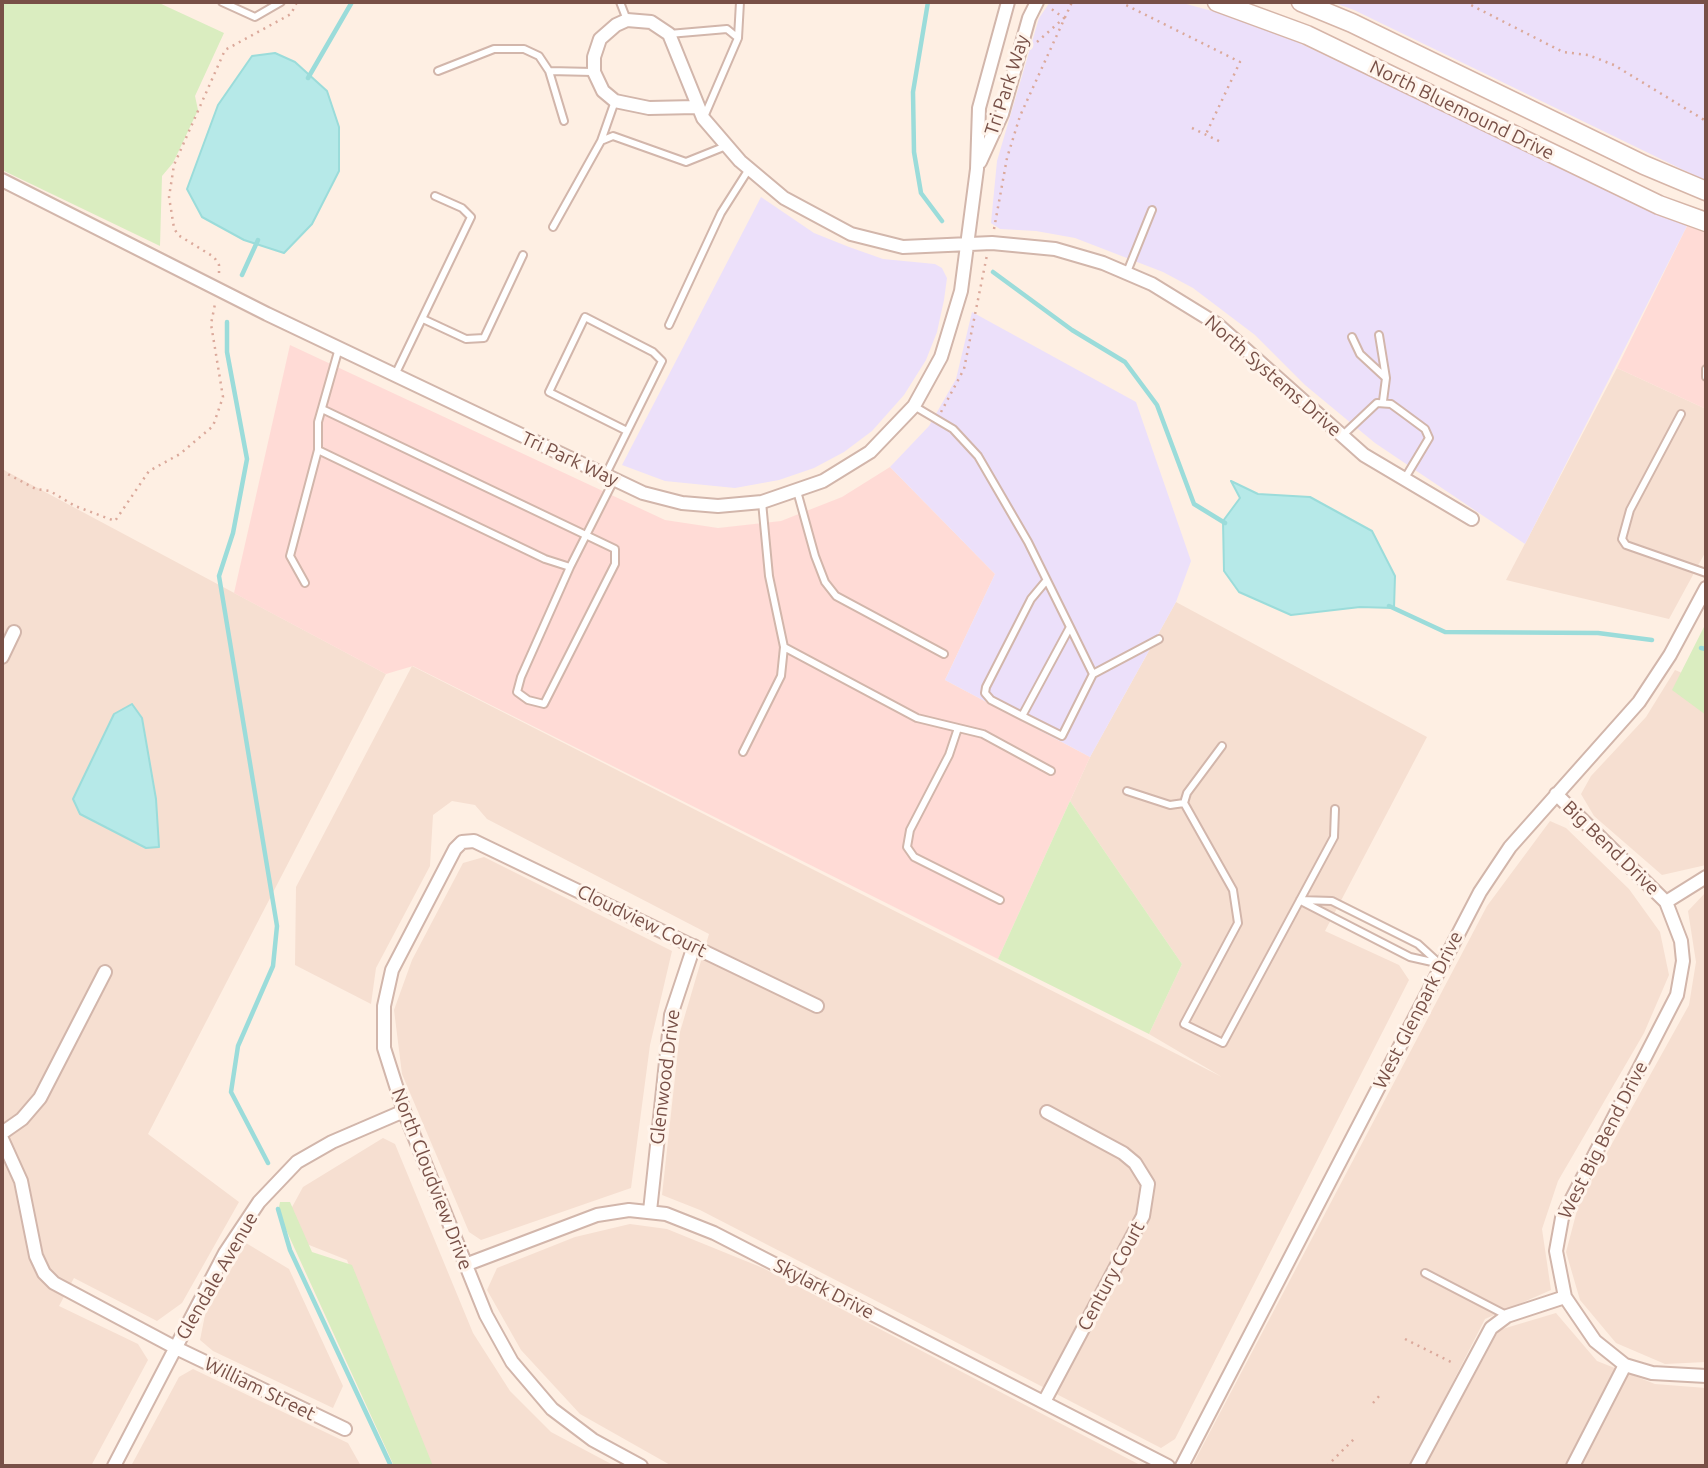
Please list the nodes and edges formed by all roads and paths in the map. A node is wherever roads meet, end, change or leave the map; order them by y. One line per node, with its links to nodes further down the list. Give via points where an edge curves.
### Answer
1 (222, 2): 2 (lane, via 255,17)
2 (281, 2)
3 (297, 2): 42 (path, via 290,14 225,50 174,165 169,197 174,228 214,257 219,265)
4 (620, 2): 14 (lane)
5 (740, 2): 16 (lane)
6 (1008, 2): 31 (street, Tri Park Way, via 979,108)
7 (1072, 2): 13 (path)
8 (1121, 2): 26 (path, via 1240,62)
9 (1217, 2): 36 (main road, North Bluemound Drive, via 1307,35 1659,205)
10 (1301, 2): 33 (main road, North Bluemound Drive)
11 (1465, 2): 24 (path, via 1563,52 1614,65)
12 (1042, 4): 13 (path); 17 (street, Tri Park Way)
13 (1063, 18): 17 (path); 38 (path, via 1012,138)
14 (627, 20): 15 (street, via 651,22); 20 (street, via 600,39)
15 (669, 34): 16 (lane, via 727,29); 22 (street, North Systems Drive)
16 (737, 38): 22 (lane, via 712,103)
17 (1018, 57): 31 (street, Tri Park Way, via 1002,114)
18 (549, 71): 19 (lane, via 539,56 524,49 494,49); 20 (lane); 23 (lane)
19 (438, 72)
20 (594, 72): 21 (street)
21 (615, 101): 22 (street); 27 (lane)
22 (699, 112): 29 (street, North Systems Drive)
23 (564, 121)
24 (1706, 121)
25 (1192, 128): 26 (path)
26 (1206, 134): 28 (path)
27 (601, 142): 29 (lane, via 613,136 686,162); 37 (lane)
28 (1223, 143)
29 (726, 146): 30 (street, North Systems Drive)
30 (749, 169): 39 (street, North Systems Drive, via 803,210 851,233 903,247); 44 (lane, via 720,213)
31 (977, 169): 39 (street, Tri Park Way)
32 (2, 180): 42 (street, Tri Park Way)
33 (1706, 191)
34 (435, 196): 43 (lane, via 471,217)
35 (1152, 210): 41 (lane)
36 (1706, 222)
37 (552, 227)
38 (992, 243): 39 (street, North Systems Drive); 41 (street, North Systems Drive, via 1055,249); 56 (path, via 983,267 964,369)
39 (967, 246): 53 (street, Tri Park Way, via 955,319 941,357)
40 (523, 255): 43 (lane, via 484,338 466,339)
41 (1127, 272): 58 (street, North Systems Drive, via 1217,324)
42 (218, 289): 47 (street, Tri Park Way); 60 (path, via 211,324 223,397 213,426 180,454 149,471 115,521)
43 (423, 319): 49 (lane)
44 (669, 325)
45 (1379, 335): 51 (lane)
46 (1352, 337): 51 (lane, via 1360,354)
47 (339, 348): 49 (street, Tri Park Way); 54 (lane)
48 (1706, 369): 50 (lane)
49 (395, 375): 61 (street, Tri Park Way)
50 (1706, 377)
51 (1386, 378): 52 (lane)
52 (1383, 401): 58 (lane); 62 (lane, via 1425,429 1429,438)
53 (914, 406): 56 (lane); 63 (street, Tri Park Way, via 858,461)
54 (322, 409): 59 (lane); 66 (lane)
55 (1681, 414): 68 (lane, via 1630,510 1622,539 1626,545)
56 (936, 419): 69 (lane, via 953,429 978,456)
57 (627, 431): 57 (lane, via 662,360 585,317 548,392); 61 (lane)
58 (1341, 436): 62 (street, North Systems Drive)
59 (318, 450): 67 (lane); 70 (lane, via 289,556)
60 (2, 471)
61 (610, 478): 64 (street, Tri Park Way, via 681,503); 66 (lane)
62 (1404, 480): 65 (street, North Systems Drive)
63 (797, 491): 64 (street, Tri Park Way); 76 (lane, via 815,556 836,596)
64 (762, 502): 75 (lane, via 769,576)
65 (1472, 519)
66 (588, 534): 67 (lane); 67 (lane, via 615,548 615,564 544,704 528,700 517,692 521,677)
67 (570, 567)
68 (1706, 573)
69 (1046, 581): 72 (lane); 79 (lane, via 1031,599 986,687 991,700)
70 (305, 583)
71 (1706, 588): 85 (street, West Glenpark Drive, via 1639,702)
72 (1070, 627): 78 (lane); 79 (lane)
73 (15, 632): 77 (street)
74 (1159, 639): 78 (lane)
75 (784, 647): 80 (lane, via 917,718); 82 (lane, via 781,676)
76 (944, 654)
77 (2, 657)
78 (1093, 674): 79 (lane, via 1062,736)
79 (1023, 716)
80 (958, 728): 83 (lane, via 983,734); 90 (lane, via 910,830 907,847 937,871)
81 (1222, 746): 86 (lane)
82 (743, 752)
83 (1051, 771)
84 (1127, 791): 86 (lane, via 1170,805)
85 (1556, 794): 92 (street, Big Bend Drive); 94 (street, West Glenpark Drive, via 1494,868)
86 (1184, 803): 91 (lane, via 1233,890 1238,923 1184,1024 1223,1043)
87 (1335, 809): 91 (lane, via 1334,837)
88 (466, 842): 93 (street, Cloudview Court, via 481,842); 97 (street, North Cloudview Drive, via 449,859 388,986 384,1048)
89 (1706, 877): 92 (street)
90 (1000, 900)
91 (1300, 901): 94 (lane, via 1410,957); 94 (lane, via 1332,901 1418,944)
92 (1666, 902): 104 (street, West Big Bend Drive, via 1681,941 1682,981 1562,1218 1556,1251)
93 (694, 946): 96 (street, Cloudview Court); 101 (street, Glenwood Drive, via 671,1015)
94 (1441, 965): 119 (street, West Glenpark Drive)
95 (105, 972): 99 (street, via 40,1098)
96 (817, 1006)
97 (404, 1111): 102 (street, North Cloudview Drive); 107 (street, Glendale Avenue, via 332,1142 279,1179 243,1223)
98 (1047, 1112): 112 (street, Century Court, via 1123,1153 1148,1184 1143,1216)
99 (2, 1133)
100 (2, 1139): 107 (street, William Street, via 22,1181 36,1256 44,1273 65,1292)
101 (650, 1211): 102 (street, Skylark Drive, via 597,1215); 112 (street, Skylark Drive, via 714,1233)
102 (465, 1265): 117 (street, North Cloudview Drive, via 496,1336 529,1384 571,1425)
103 (1425, 1273): 105 (lane)
104 (1565, 1297): 105 (street); 109 (street, West Big Bend Drive, via 1595,1341)
105 (1507, 1316): 121 (street, via 1484,1338)
106 (1405, 1339): 108 (path)
107 (176, 1348): 114 (street, William Street); 116 (street, Glendale Avenue)
108 (1451, 1362)
109 (1625, 1365): 110 (street, West Big Bend Drive, via 1652,1373); 122 (street)
110 (1706, 1376)
111 (1381, 1394): 113 (path)
112 (1044, 1402): 118 (street, Skylark Drive)
113 (1373, 1403)
114 (345, 1429)
115 (1354, 1439): 120 (path)
116 (114, 1466)
117 (641, 1466)
118 (1168, 1466)
119 (1182, 1466)
120 (1327, 1466)
121 (1417, 1466)
122 (1573, 1466)

